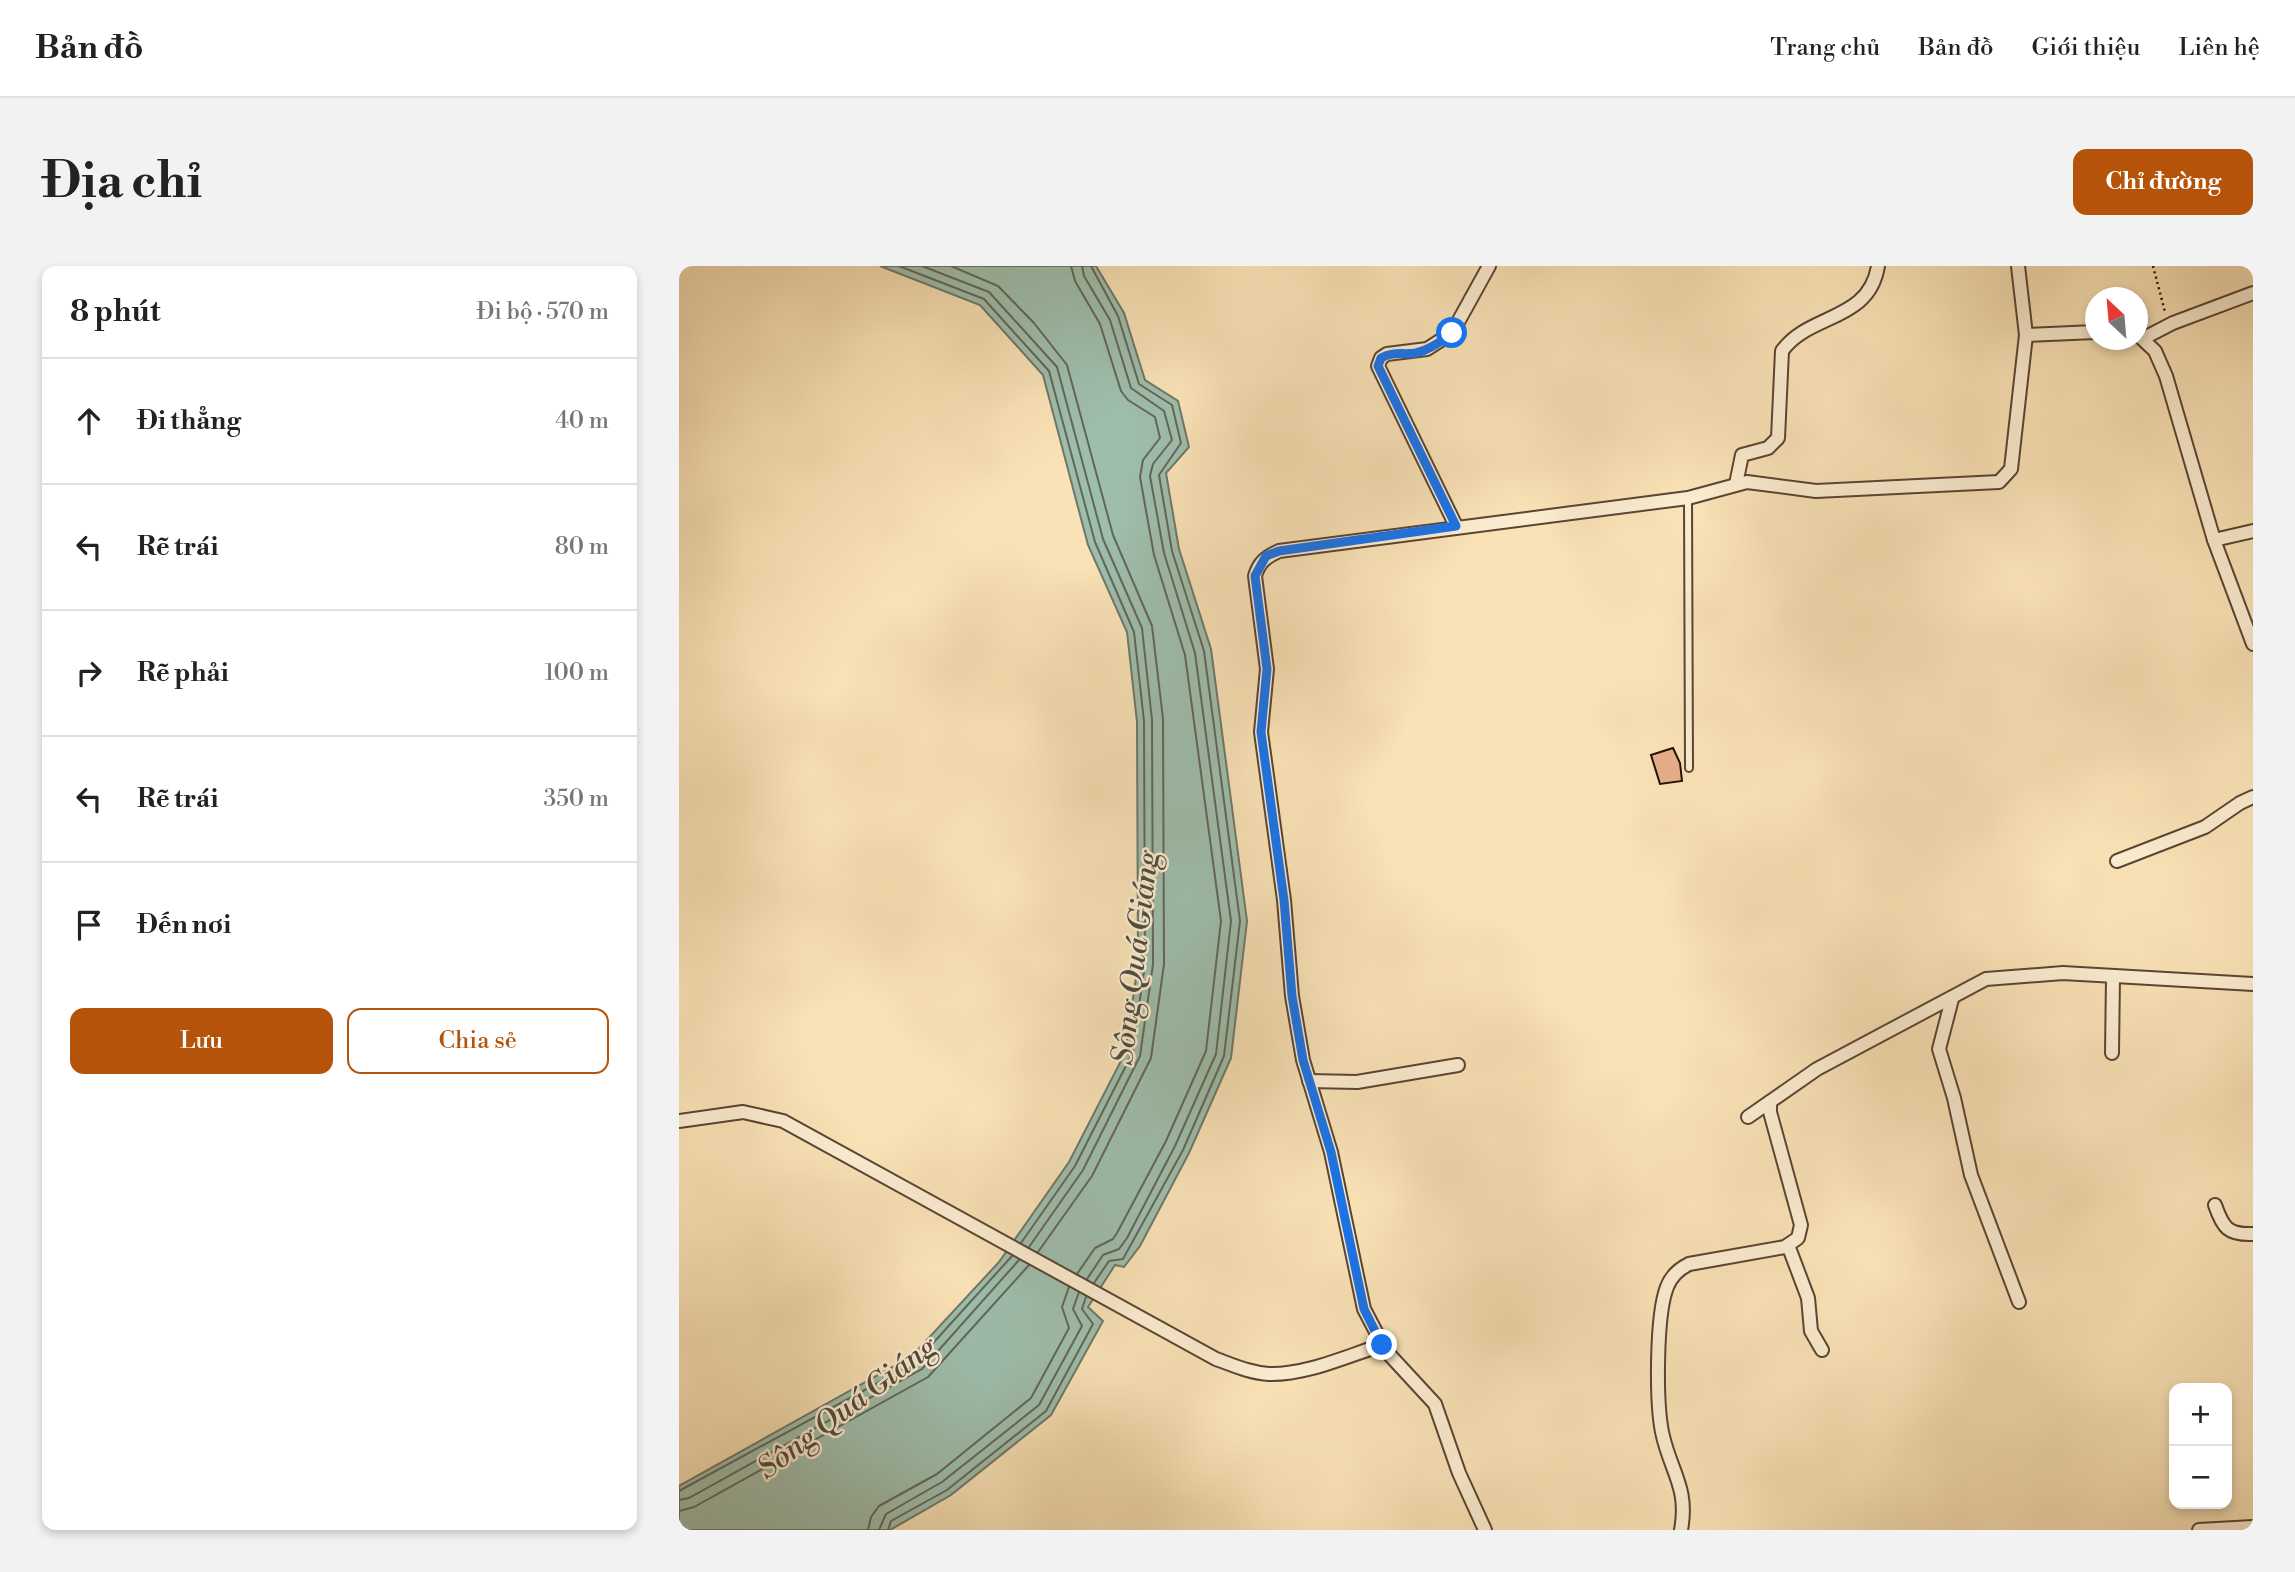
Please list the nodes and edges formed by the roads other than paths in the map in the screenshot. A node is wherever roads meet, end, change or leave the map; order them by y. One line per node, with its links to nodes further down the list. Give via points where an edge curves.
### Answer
1 (1489, 266): 11 (street, via 1452,333 1427,349 1387,354 1378,366)
2 (1878, 266): 9 (street, via 1876,282 1865,299 1782,351 1778,438 1768,448 1742,455)
3 (2018, 266): 7 (street)
4 (2253, 293): 6 (street)
5 (2085, 332): 7 (street)
6 (2148, 333)
7 (2026, 335): 9 (street, via 2011,469 1999,482 1816,491 1759,482)
8 (2148, 344): 13 (street, via 2165,376)
9 (1736, 484): 10 (street)
10 (1688, 498): 11 (street); 15 (lane)
11 (1456, 526): 23 (street, via 1279,551 1266,556 1255,576 1267,669 1261,732 1292,996)
12 (2253, 531): 13 (street)
13 (2214, 540): 14 (street)
14 (2253, 644)
15 (1689, 768)
16 (2253, 797): 17 (street, via 2205,827)
17 (2117, 861)
18 (2113, 977): 19 (street); 20 (street, via 2063,973 1986,979); 21 (street)
19 (2253, 984)
20 (1952, 999): 24 (street, via 1817,1069); 30 (street, via 1939,1049 1971,1175)
21 (2112, 1053)
22 (1458, 1066): 23 (street, via 1357,1082)
23 (1310, 1081): 31 (street, via 1331,1152 1364,1309)
24 (1770, 1102): 25 (street); 29 (street, via 1801,1226 1798,1238)
25 (1748, 1117)
26 (679, 1121): 31 (street, via 743,1112 775,1118 1216,1359 1261,1373 1302,1370)
27 (2215, 1205): 28 (street, via 2231,1234)
28 (2253, 1234)
29 (1788, 1245): 32 (street, via 1808,1298 1811,1331); 35 (street, via 1689,1264 1667,1285 1660,1326 1660,1412 1665,1445 1684,1499)
30 (2019, 1301)
31 (1382, 1345): 34 (street, via 1435,1404)
32 (1822, 1350)
33 (2253, 1527): 36 (street)
34 (1485, 1530)
35 (1681, 1530)
36 (2199, 1530)

